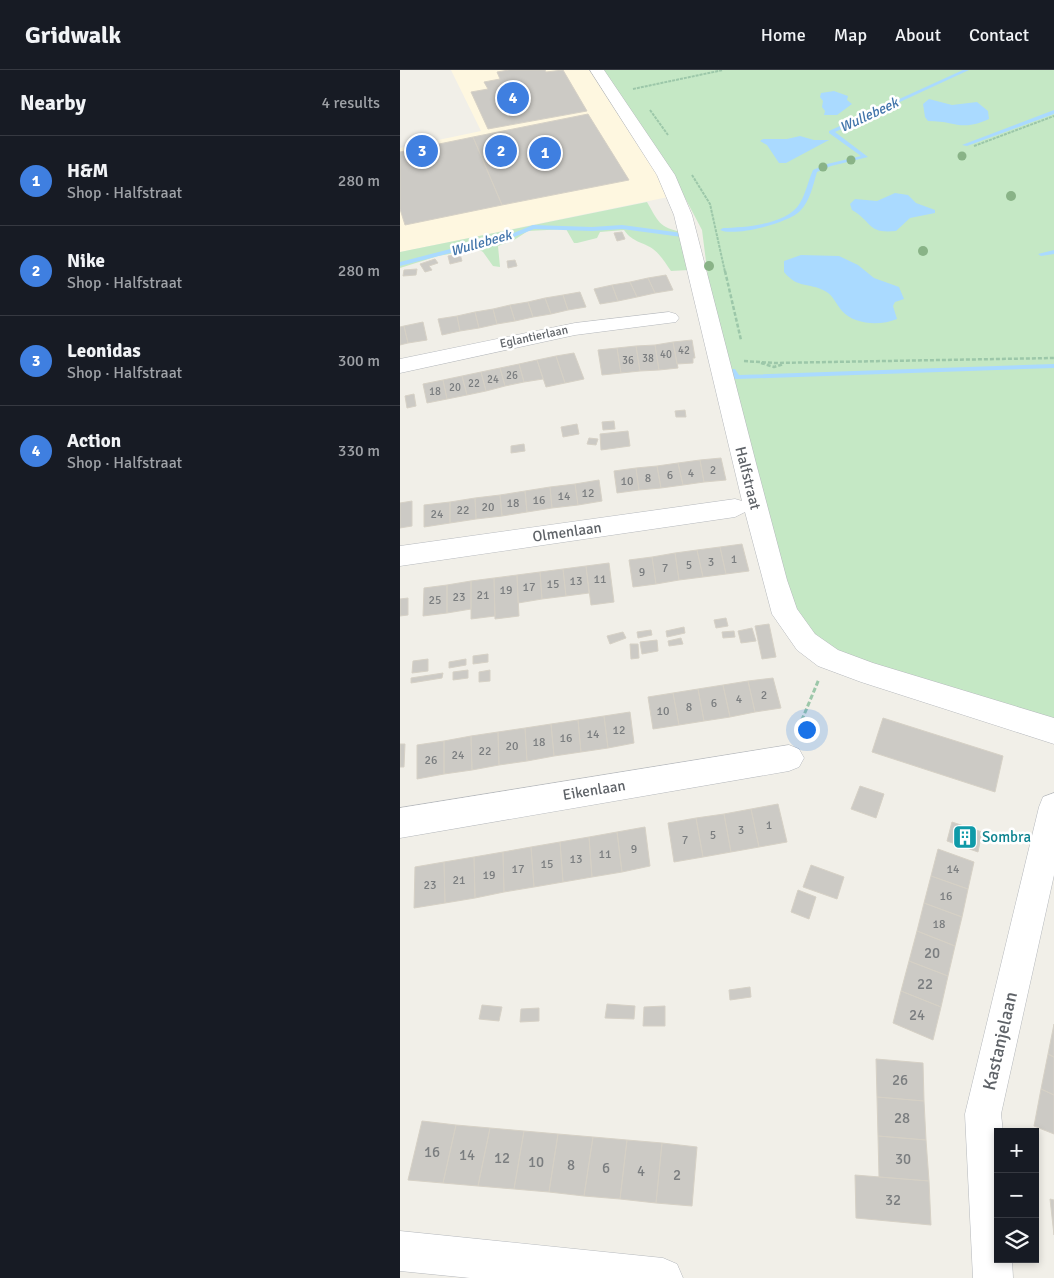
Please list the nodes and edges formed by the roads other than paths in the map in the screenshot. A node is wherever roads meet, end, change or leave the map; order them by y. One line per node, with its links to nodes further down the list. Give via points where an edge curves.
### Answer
1 (597, 70): 6 (street, Halfstraat, via 666,175 683,215 785,614 806,642 828,658)
2 (670, 318): 3 (street, Eglantierlaan, via 575,329)
3 (400, 366)
4 (735, 508): 5 (street, Olmenlaan)
5 (400, 556)
6 (1054, 731)
7 (789, 758): 9 (street, Eikenlaan)
8 (1054, 807): 12 (street, Kastanjelaan, via 983,1114)
9 (400, 823)
10 (400, 1251): 11 (street)
11 (663, 1278)
12 (994, 1278)

